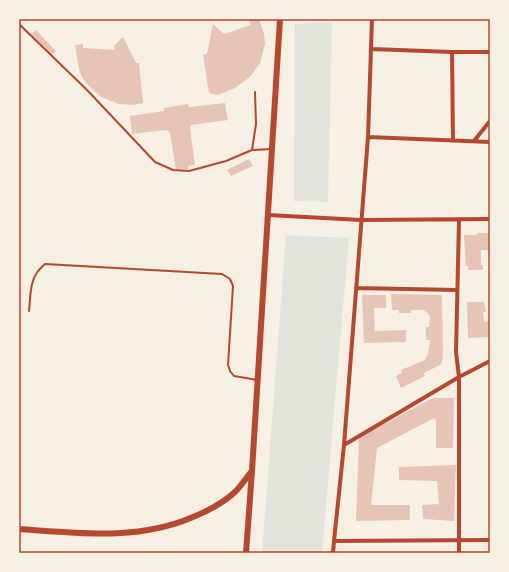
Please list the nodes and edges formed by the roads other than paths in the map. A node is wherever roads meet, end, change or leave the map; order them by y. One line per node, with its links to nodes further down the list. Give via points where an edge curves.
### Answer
1 (280, 19): 13 (main road)
2 (372, 19): 4 (street)
3 (19, 24): 14 (lane, via 88,91 155,162 173,170 189,171 226,161)
4 (371, 49): 5 (street); 9 (street)
5 (452, 52): 6 (street); 10 (street)
6 (490, 52)
7 (255, 92): 14 (lane, via 256,124)
8 (490, 121): 11 (street)
9 (368, 137): 10 (street); 16 (street)
10 (453, 140): 11 (street)
11 (474, 141): 12 (street)
12 (490, 142)
13 (272, 149): 14 (lane); 15 (main road)
14 (252, 150)
15 (268, 215): 16 (street); 24 (main road)
16 (361, 220): 17 (street); 19 (street)
17 (458, 220): 18 (street); 20 (street)
18 (490, 220)
19 (356, 288): 20 (street); 25 (street)
20 (457, 290): 23 (street)
21 (29, 312): 24 (lane, via 32,282 44,264 222,274 230,279 233,286 228,365 230,371 234,376)
22 (490, 361): 23 (street)
23 (458, 377): 25 (street); 28 (street)
24 (258, 380): 26 (main road)
25 (344, 445): 29 (street)
26 (252, 471): 27 (main road, via 225,500 184,521 154,530 117,534); 31 (main road)
27 (19, 529)
28 (459, 539): 29 (street); 30 (street); 33 (street)
29 (334, 540): 32 (street)
30 (490, 540)
31 (246, 553)
32 (333, 553)
33 (459, 553)

